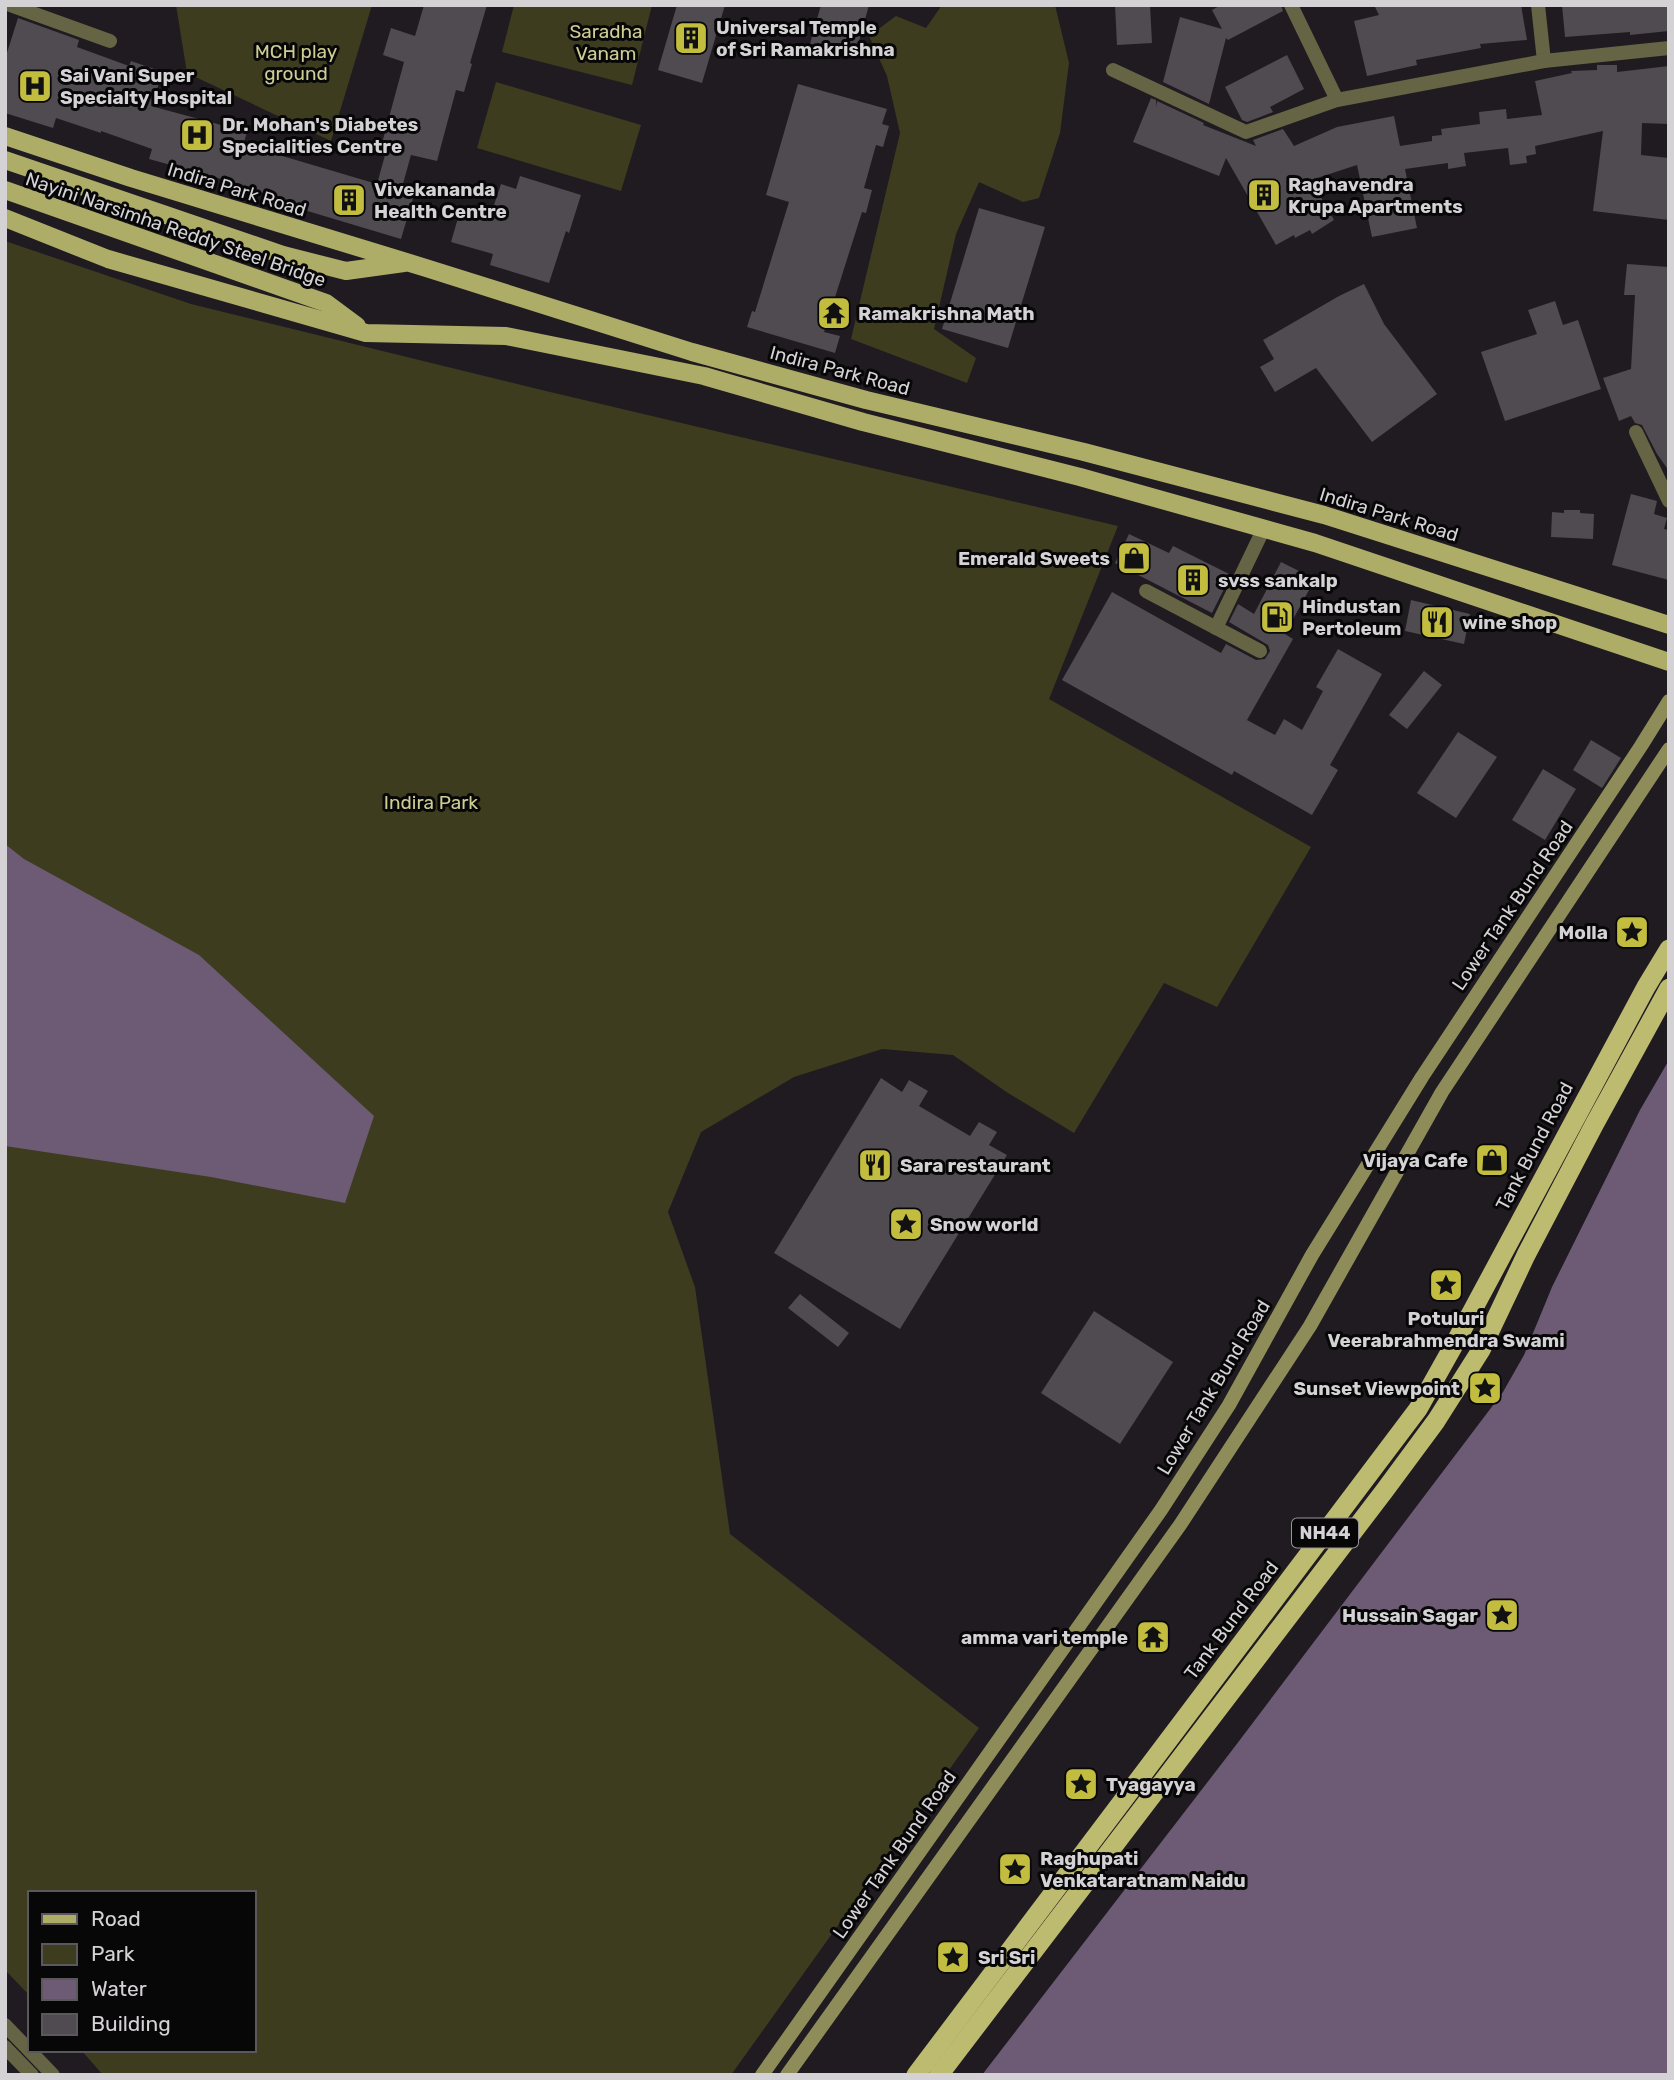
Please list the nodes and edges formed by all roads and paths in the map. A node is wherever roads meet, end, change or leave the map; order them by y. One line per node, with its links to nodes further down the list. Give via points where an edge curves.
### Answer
1 (10, 5): 4 (street)
2 (1291, 5): 8 (street)
3 (1538, 5): 6 (street)
4 (110, 41)
5 (1669, 48): 6 (street)
6 (1544, 61): 8 (street)
7 (1113, 70): 8 (street, via 1246,132)
8 (1337, 100)
9 (5, 136): 13 (main road, Indira Park Road)
10 (5, 160): 13 (main road, Nayini Narsimha Reddy Steel Bridge, via 270,251 346,271)
11 (5, 191): 14 (main road, Nayini Narsimha Reddy Steel Bridge, via 326,303)
12 (5, 218): 14 (main road, via 108,259)
13 (410, 262): 19 (main road, Indira Park Road, via 692,352 1324,515)
14 (366, 333): 17 (main road, via 506,336 704,376)
15 (1636, 432): 16 (street)
16 (1669, 501)
17 (1264, 528): 20 (street); 22 (main road)
18 (1146, 591): 20 (street)
19 (1669, 625)
20 (1216, 628): 21 (street)
21 (1259, 651)
22 (1669, 662)
23 (1669, 701): 33 (main road, Lower Tank Bund Road, via 1429,1066 1312,1255 1229,1405 1161,1510)
24 (1669, 749): 34 (main road, via 1442,1092 1310,1326 1180,1525)
25 (1669, 949): 35 (highway, Tank Bund Road / NH44, via 1418,1409)
26 (1669, 988): 36 (highway, NH44, via 1538,1231 1481,1350 1436,1421)
27 (5, 2025): 29 (street)
28 (5, 2047): 31 (street)
29 (28, 2049)
30 (31, 2052): 32 (street)
31 (32, 2075)
32 (53, 2075)
33 (762, 2075)
34 (787, 2075)
35 (916, 2075)
36 (939, 2075)

